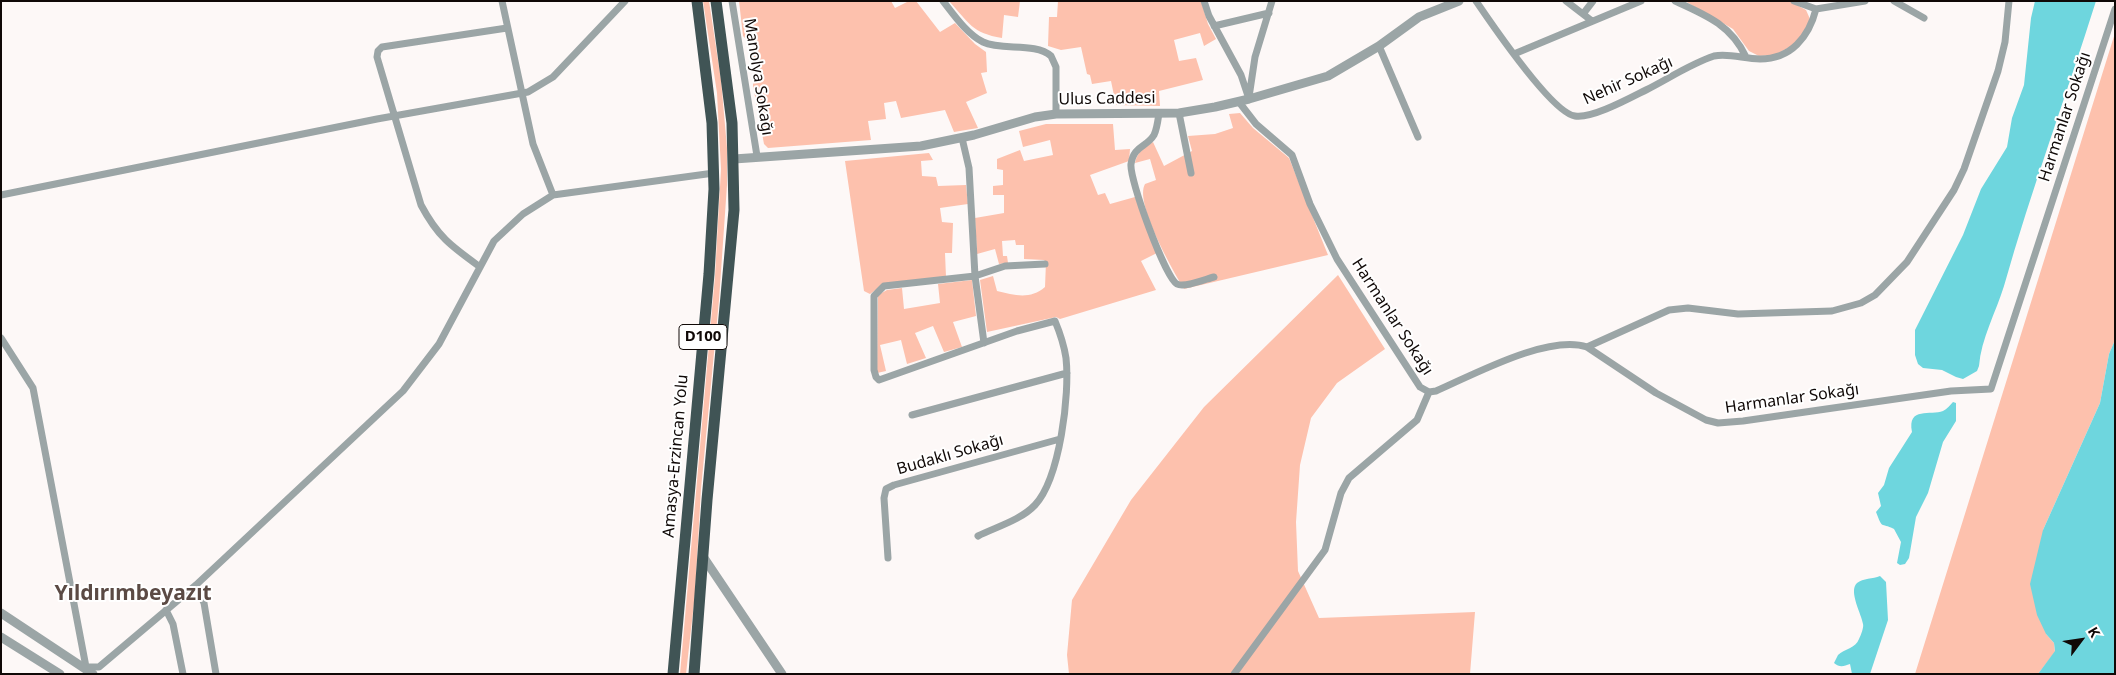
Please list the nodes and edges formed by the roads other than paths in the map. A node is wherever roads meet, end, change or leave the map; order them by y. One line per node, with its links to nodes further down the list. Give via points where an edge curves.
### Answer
1 (502, 1): 26 (street)
2 (625, 1): 30 (street, via 553,77)
3 (697, 1): 41 (highway, Amasya-Erzincan Yolu / D100, via 712,123)
4 (716, 1): 40 (highway, D100)
5 (732, 1): 39 (street, Manolya Sokağı)
6 (942, 1): 35 (street, via 981,41 1042,51 1051,56 1056,67)
7 (1204, 1): 25 (street)
8 (1272, 1): 21 (street)
9 (1459, 1): 27 (street, Ulus Caddesi, via 1420,17)
10 (1476, 1): 28 (street, Nehir Sokağı)
11 (1566, 1): 22 (street)
12 (1594, 1): 22 (street)
13 (1641, 1): 24 (street)
14 (1675, 1): 29 (street, via 1729,31)
15 (1794, 1): 19 (street)
16 (1866, 1): 19 (street)
17 (1894, 1): 23 (street)
18 (2009, 1): 51 (street, via 2006,42 1998,71 1954,190 1907,262 1875,294 1861,303 1832,311 1738,314 1688,308 1669,310)
19 (1816, 9): 29 (street, Nehir Sokağı, via 1809,29 1790,52 1772,58)
20 (2115, 9): 51 (street, Harmanlar Sokağı, via 1992,389 1952,390 1718,423 1706,420 1656,393)
21 (1269, 13): 25 (street); 31 (street, via 1255,57)
22 (1583, 14): 24 (street)
23 (1924, 18)
24 (1592, 21): 28 (street)
25 (1214, 26): 31 (street, via 1241,75)
26 (507, 28): 30 (street); 36 (street, via 382,47 377,57)
27 (1379, 46): 31 (street, Ulus Caddesi, via 1328,76); 37 (street)
28 (1514, 54): 29 (street, Nehir Sokağı, via 1556,104 1576,117 1624,100 1706,58 1722,55)
29 (1746, 57)
30 (521, 93): 36 (street); 44 (street, via 533,144)
31 (1249, 99): 32 (street, Ulus Caddesi)
32 (1239, 102): 34 (street, Ulus Caddesi); 53 (street, Harmanlar Sokağı, via 1256,124 1292,154 1310,204 1341,265 1420,387)
33 (1159, 113): 34 (street, Ulus Caddesi); 35 (street, Ulus Caddesi); 48 (street, via 1155,132 1137,149 1131,163 1143,211 1175,282 1186,285)
34 (1179, 113): 42 (street)
35 (1056, 114): 38 (street, Ulus Caddesi)
36 (393, 116): 43 (street); 46 (street, via 420,206 433,228)
37 (1418, 137)
38 (962, 138): 39 (street, Ulus Caddesi, via 904,148); 47 (street, via 969,168)
39 (757, 156): 40 (street, Ulus Caddesi)
40 (734, 159): 57 (highway, D100, via 730,253)
41 (714, 173): 44 (street); 67 (highway, Amasya-Erzincan Yolu / D100, via 709,274)
42 (1191, 173)
43 (1, 195)
44 (552, 195): 46 (street, via 522,214 494,241)
45 (1045, 264): 47 (street, via 1005,266)
46 (480, 267): 59 (street, via 439,344 403,391)
47 (976, 276): 50 (street); 50 (street, via 894,284 879,290 874,296 876,377 879,380)
48 (1214, 277)
49 (1, 338): 63 (street, via 33,388)
50 (984, 343): 52 (street, via 1056,321 1066,356)
51 (1586, 347): 53 (street, Harmanlar Sokağı, via 1576,344 1536,350)
52 (1067, 373): 54 (street); 55 (street)
53 (1429, 392): 70 (street, via 1417,420 1349,478 1341,493 1325,550)
54 (912, 415)
55 (1060, 439): 56 (street, via 1053,473 1041,498 1013,520); 58 (street, Budaklı Sokağı, via 886,489)
56 (978, 536)
57 (704, 558): 68 (highway, D100); 69 (street)
58 (888, 558)
59 (196, 585): 60 (street); 66 (street, via 204,603)
60 (166, 610): 63 (street, via 99,667); 65 (street, via 173,624)
61 (1, 613): 63 (street)
62 (1, 637): 64 (street)
63 (89, 671)
64 (60, 674)
65 (183, 674)
66 (216, 674)
67 (673, 674)
68 (694, 674)
69 (782, 674)
70 (1234, 674)

